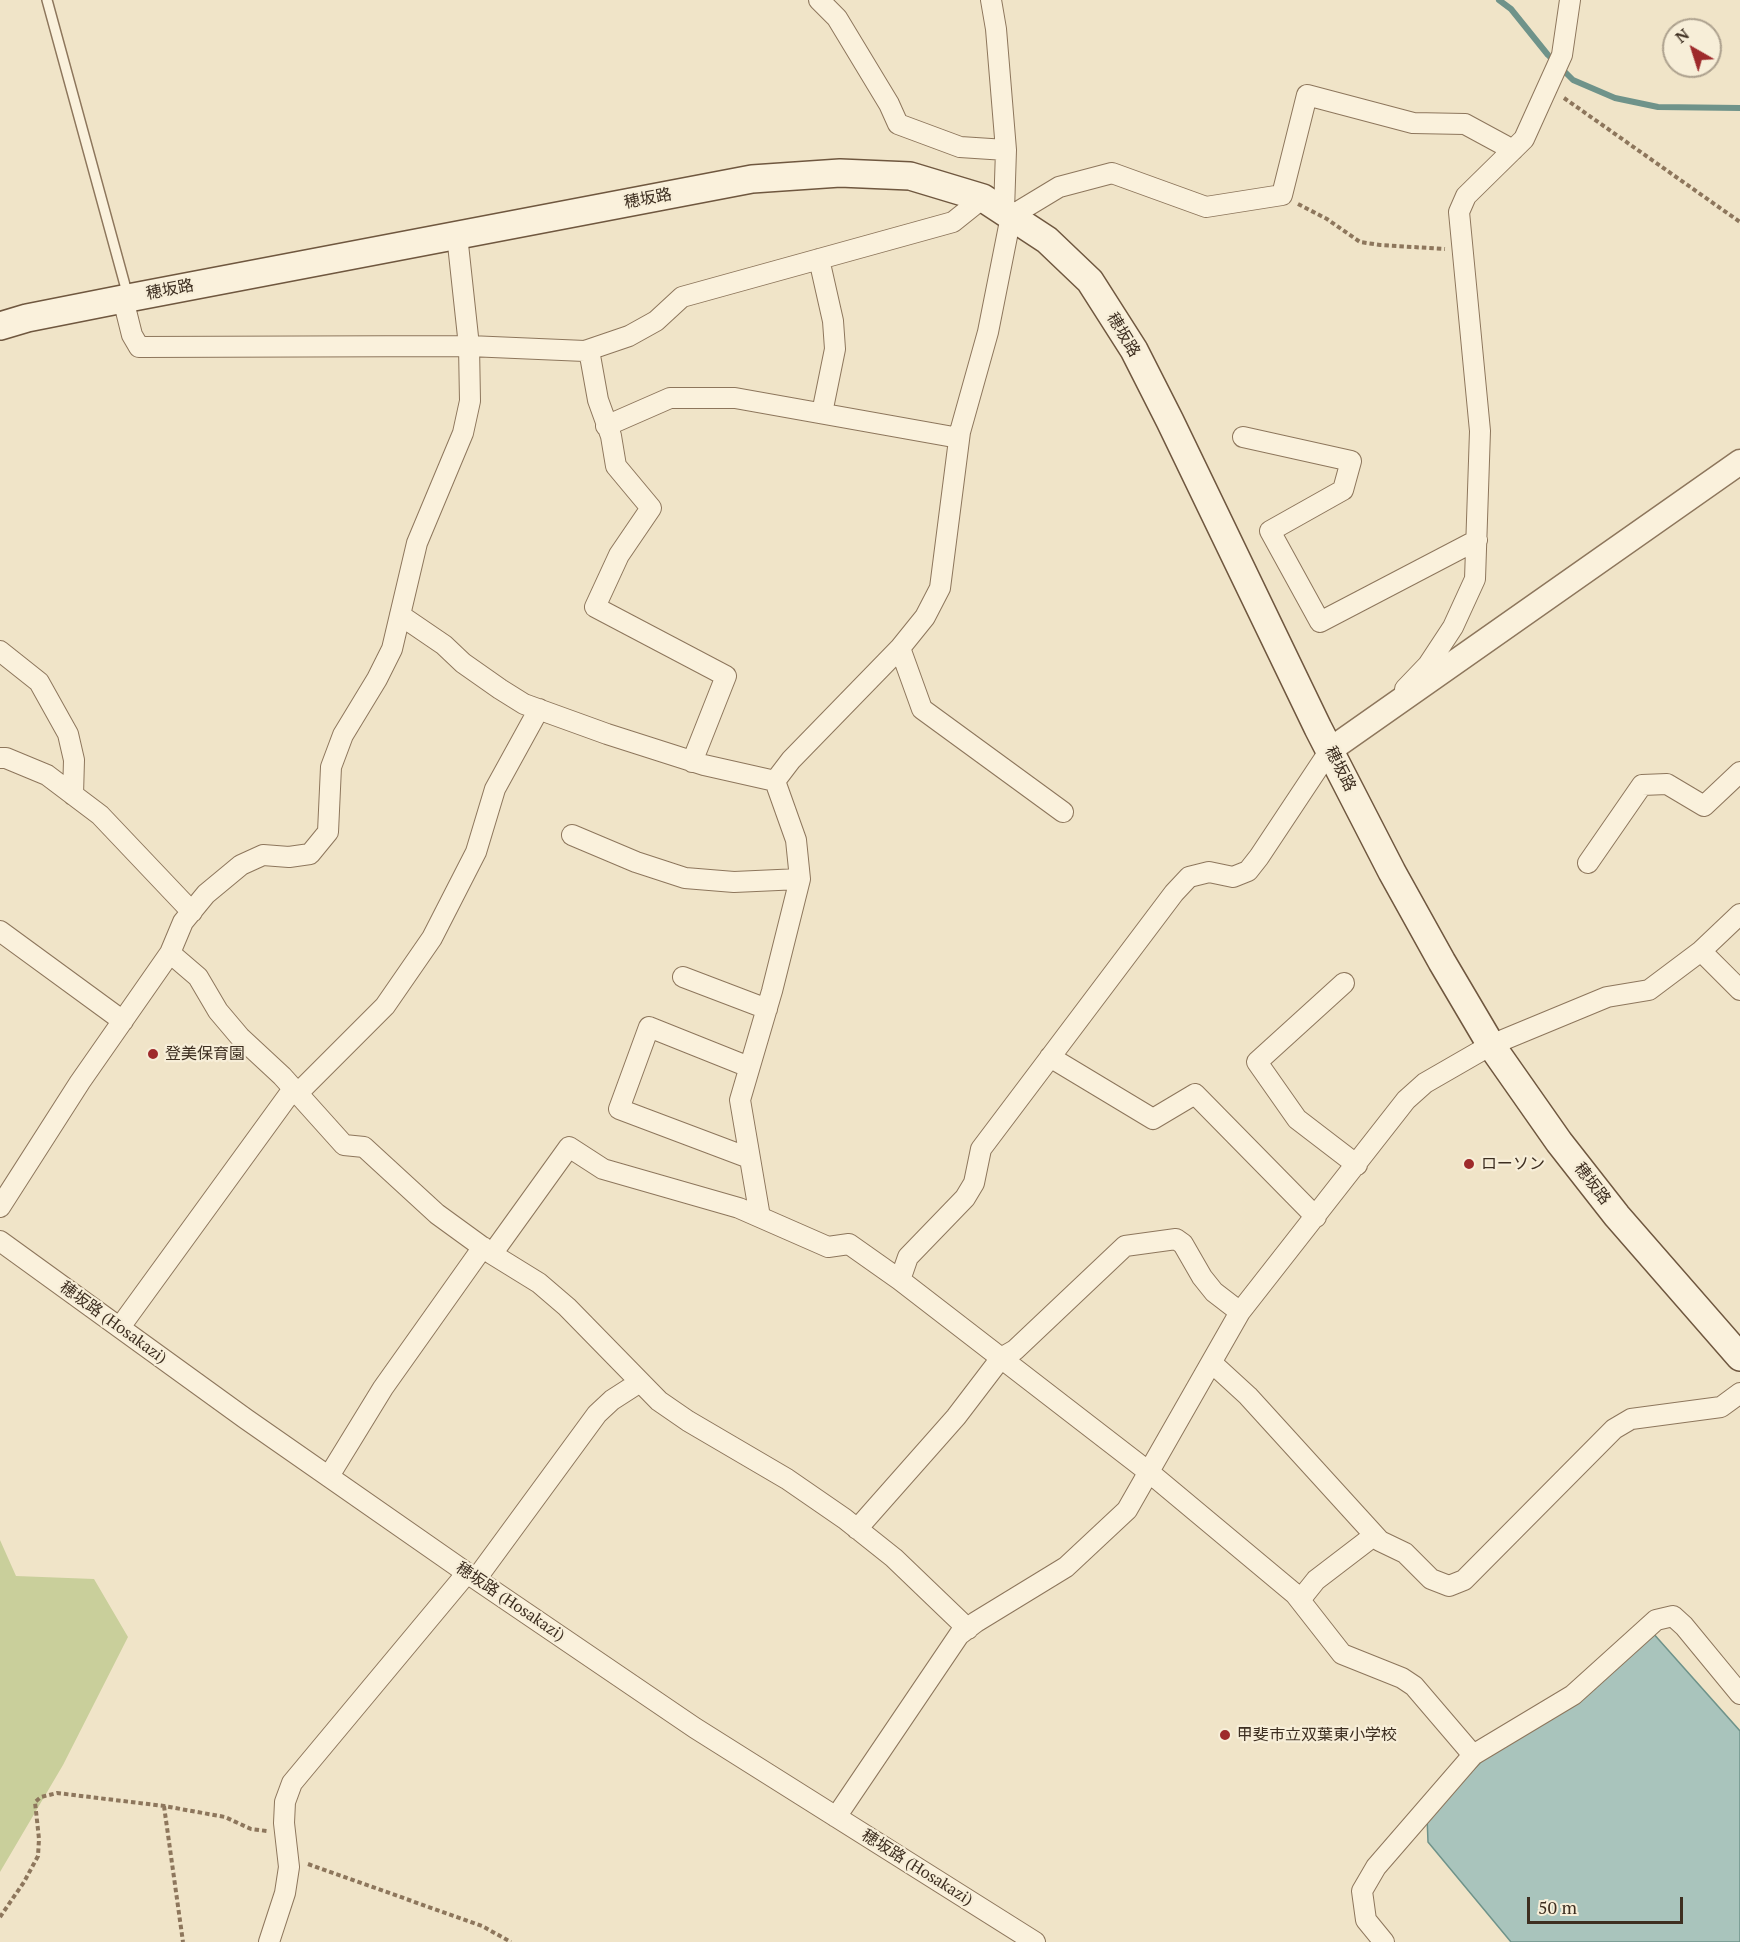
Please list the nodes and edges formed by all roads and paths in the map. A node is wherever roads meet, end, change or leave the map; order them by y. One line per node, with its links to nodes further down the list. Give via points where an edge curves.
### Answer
1 (47, 0): 14 (lane)
2 (819, 0): 6 (street, via 837,18 898,124 960,147)
3 (991, 0): 6 (street)
4 (1570, 0): 5 (street, via 1562,55)
5 (1551, 83): 7 (street, via 1524,139); 10 (path)
6 (1006, 150): 9 (street)
7 (1514, 150): 8 (street, via 1465,124 1413,123 1307,95); 12 (street, via 1466,196 1459,212)
8 (1282, 195): 9 (street, via 1206,207 1112,173); 12 (path, via 1360,242)
9 (999, 209): 11 (main road, 穂坂路, via 910,176 829,174 752,179); 13 (street); 21 (street, via 988,332); 29 (main road, 穂坂路, via 1047,240 1090,281 1134,350)
10 (1740, 222)
11 (457, 235): 14 (main road, 穂坂路); 16 (street)
12 (1463, 250): 23 (street, via 1480,430)
13 (819, 259): 17 (street, via 682,297 656,321 629,336); 18 (street, via 835,349)
14 (126, 298): 15 (main road, 穂坂路); 16 (street, via 132,335 139,347)
15 (0, 326)
16 (470, 346): 17 (street); 24 (street, via 470,401 463,433 417,543)
17 (589, 350): 19 (street, via 597,400)
18 (822, 413): 19 (street, via 735,398 670,398); 21 (street)
19 (606, 426): 31 (street, via 616,466 651,508 619,555 595,607 726,676)
20 (1242, 437): 23 (street, via 1351,461 1343,490 1270,531 1320,622)
21 (959, 438): 25 (street, via 940,588 925,617)
22 (1740, 462): 28 (street)
23 (1477, 540): 28 (street, via 1475,579 1453,627 1428,665)
24 (400, 615): 27 (street, via 500,689); 39 (street, via 392,649 343,735 331,768 328,832 310,854 262,855 242,865 206,894)
25 (900, 648): 33 (street); 35 (street, via 922,709)
26 (0, 651): 34 (street, via 39,682 68,734 74,760)
27 (539, 709): 31 (street); 52 (street, via 495,789 476,852 432,938 385,1006)
28 (1382, 713): 29 (street)
29 (1330, 750): 49 (main road, 穂坂路, via 1392,872); 50 (street, via 1248,871 1233,877 1209,872 1189,877)
30 (0, 758): 34 (street, via 47,775)
31 (693, 762): 33 (street)
32 (1740, 772): 37 (street, via 1704,806 1667,784 1642,785)
33 (775, 781): 38 (street, via 796,840)
34 (73, 795): 39 (street, via 100,815)
35 (1063, 812)
36 (572, 835): 38 (street, via 685,878 734,882)
37 (1588, 864)
38 (800, 879): 47 (street)
39 (192, 912): 43 (street, via 183,922)
40 (1740, 914): 42 (street)
41 (0, 931): 48 (street)
42 (1701, 951): 46 (street); 49 (street, via 1649,990 1607,997)
43 (170, 953): 48 (street); 52 (street, via 198,977 218,1011 240,1037)
44 (683, 977): 47 (street)
45 (1344, 983): 54 (street, via 1257,1062 1297,1119)
46 (1740, 990)
47 (767, 1009): 51 (street)
48 (123, 1021): 55 (street)
49 (1491, 1045): 54 (street, via 1425,1083 1406,1100); 63 (main road, 穂坂路, via 1617,1216)
50 (1050, 1057): 57 (street, via 1153,1119 1195,1094); 60 (street, via 981,1149 975,1183 965,1198 908,1257)
51 (750, 1067): 53 (street, via 740,1100); 53 (street, via 649,1027 619,1109)
52 (295, 1091): 59 (street, via 344,1145 364,1147 437,1214); 62 (street)
53 (749, 1158): 56 (street)
54 (1357, 1165): 57 (street)
55 (0, 1207)
56 (760, 1216): 59 (street, via 603,1169 569,1148); 60 (street, via 828,1247 849,1244)
57 (1316, 1217): 61 (street)
58 (0, 1241): 62 (street, 穂坂路 (Hosakazi))
59 (488, 1251): 66 (street, via 539,1283 567,1307); 69 (street, via 383,1388)
60 (900, 1280): 64 (street)
61 (1240, 1312): 64 (street, via 1214,1292 1176,1239 1125,1246 1015,1350); 65 (street)
62 (120, 1327): 69 (street, 穂坂路 (Hosakazi))
63 (1740, 1357)
64 (1001, 1358): 68 (street); 70 (street, via 956,1417)
65 (1212, 1363): 68 (street); 71 (street, via 1248,1396)
66 (640, 1382): 70 (street, via 688,1421 787,1479); 72 (street, via 597,1414)
67 (1740, 1393): 71 (street, via 1721,1407 1631,1419 1614,1429 1464,1580 1449,1586 1431,1579 1405,1553)
68 (1150, 1473): 73 (street); 74 (street, via 1127,1510 1066,1567)
69 (328, 1476): 72 (street, 穂坂路 (Hosakazi))
70 (857, 1529): 74 (street, via 894,1558)
71 (1375, 1536): 73 (street, via 1316,1580)
72 (471, 1576): 78 (street, 穂坂路 (Hosakazi), via 695,1728); 79 (street, via 292,1783 285,1802)
73 (1299, 1600): 76 (street, via 1342,1654 1414,1686)
74 (968, 1629): 78 (street, via 959,1635)
75 (1740, 1694): 76 (street, via 1673,1616 1656,1620 1573,1695)
76 (1473, 1755): 86 (street, via 1376,1867 1362,1891 1366,1920)
77 (164, 1806): 79 (path, via 225,1817 251,1829); 81 (path, via 57,1792 41,1797 35,1802 38,1856); 82 (path)
78 (836, 1817): 85 (street, 穂坂路 (Hosakazi))
79 (285, 1833): 80 (street)
80 (288, 1856): 83 (street, via 285,1893); 84 (path, via 482,1926)
81 (0, 1917)
82 (183, 1942)
83 (269, 1942)
84 (511, 1942)
85 (1035, 1942)
86 (1384, 1942)

